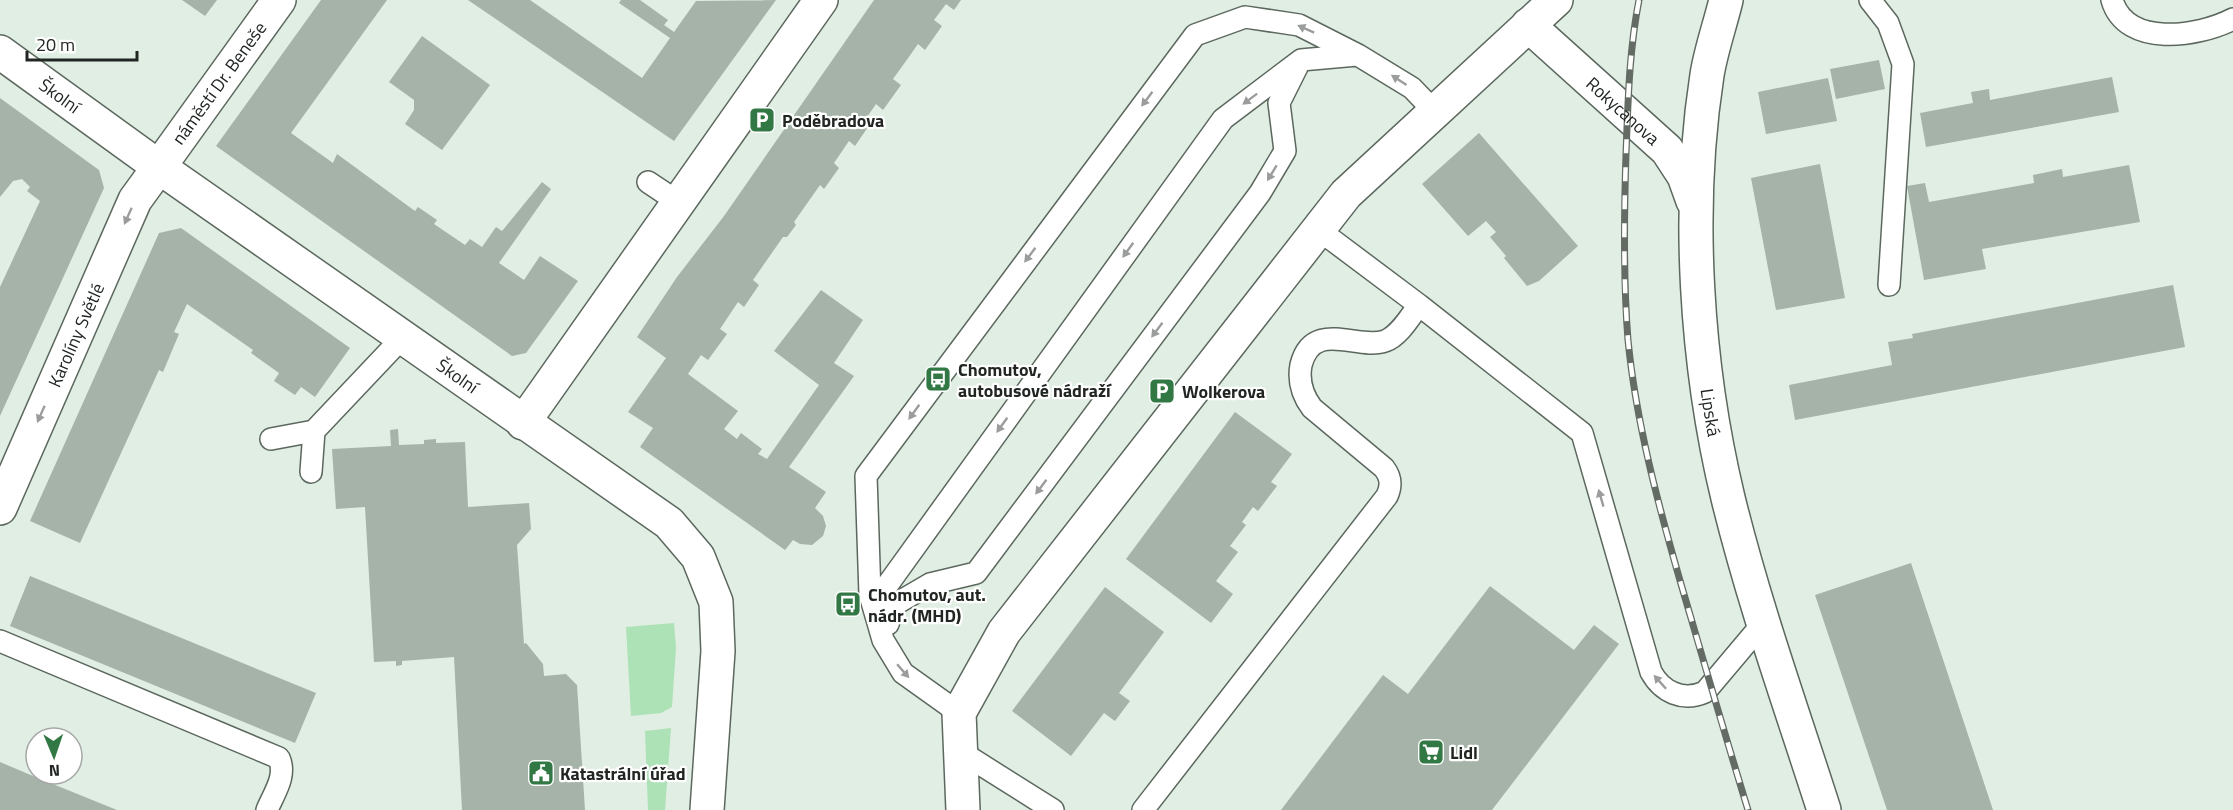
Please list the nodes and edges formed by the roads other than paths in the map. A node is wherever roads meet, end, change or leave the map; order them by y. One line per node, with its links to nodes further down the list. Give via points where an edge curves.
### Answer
1 (279, 0): 12 (street, náměstí Dr. Beneše)
2 (821, 0): 14 (street)
3 (1726, 0): 15 (street, Lipská, via 1707,72 1698,141)
4 (1870, 0): 17 (lane, via 1888,22 1903,64)
5 (2112, 0): 7 (lane, via 2125,23 2158,34 2185,34)
6 (1537, 10): 11 (street); 15 (street, Rokycanova, via 1667,150 1684,176)
7 (2233, 19)
8 (0, 52): 12 (street, Školní)
9 (1358, 55): 10 (lane); 11 (lane, one-way to 9, via 1412,88); 26 (lane, one-way to 26, via 1299,25 1245,17 1195,35 866,476 870,595)
10 (1301, 60): 26 (lane, one-way to 26, via 1223,119 899,568 886,587); 26 (lane, one-way to 26, via 1280,103 1285,151 1260,193 976,573 930,584 894,605)
11 (1435, 112): 16 (street, via 1346,194)
12 (159, 167): 19 (street, Školní); 24 (street, Karolíny Světlé, one-way to 24, via 135,200)
13 (648, 182): 14 (lane)
14 (678, 202): 20 (street)
15 (1696, 211): 25 (street, Lipská, via 1697,278 1712,415 1728,498)
16 (1319, 230): 18 (lane); 28 (street, via 1004,632)
17 (1889, 285)
18 (1419, 305): 25 (lane, one-way to 18, via 1698,695 1677,695 1663,688 1651,672 1582,433); 34 (lane, via 1387,340 1374,343 1326,339 1311,347 1305,356 1300,375 1307,401 1384,468 1389,474 1390,489)
19 (402, 338): 20 (street, Školní); 21 (lane)
20 (523, 423): 31 (street, Školní, via 669,523 698,557 716,602 718,651)
21 (314, 430): 22 (lane); 23 (lane)
22 (271, 439)
23 (311, 472)
24 (0, 508)
25 (1764, 622): 35 (street, Lipská)
26 (883, 640): 28 (lane, one-way to 28, via 903,673)
27 (0, 641): 30 (lane, via 279,758 282,774)
28 (959, 713): 29 (street)
29 (961, 752): 32 (street); 33 (lane)
30 (267, 810)
31 (707, 810)
32 (963, 810)
33 (1053, 810)
34 (1143, 810)
35 (1824, 810)

